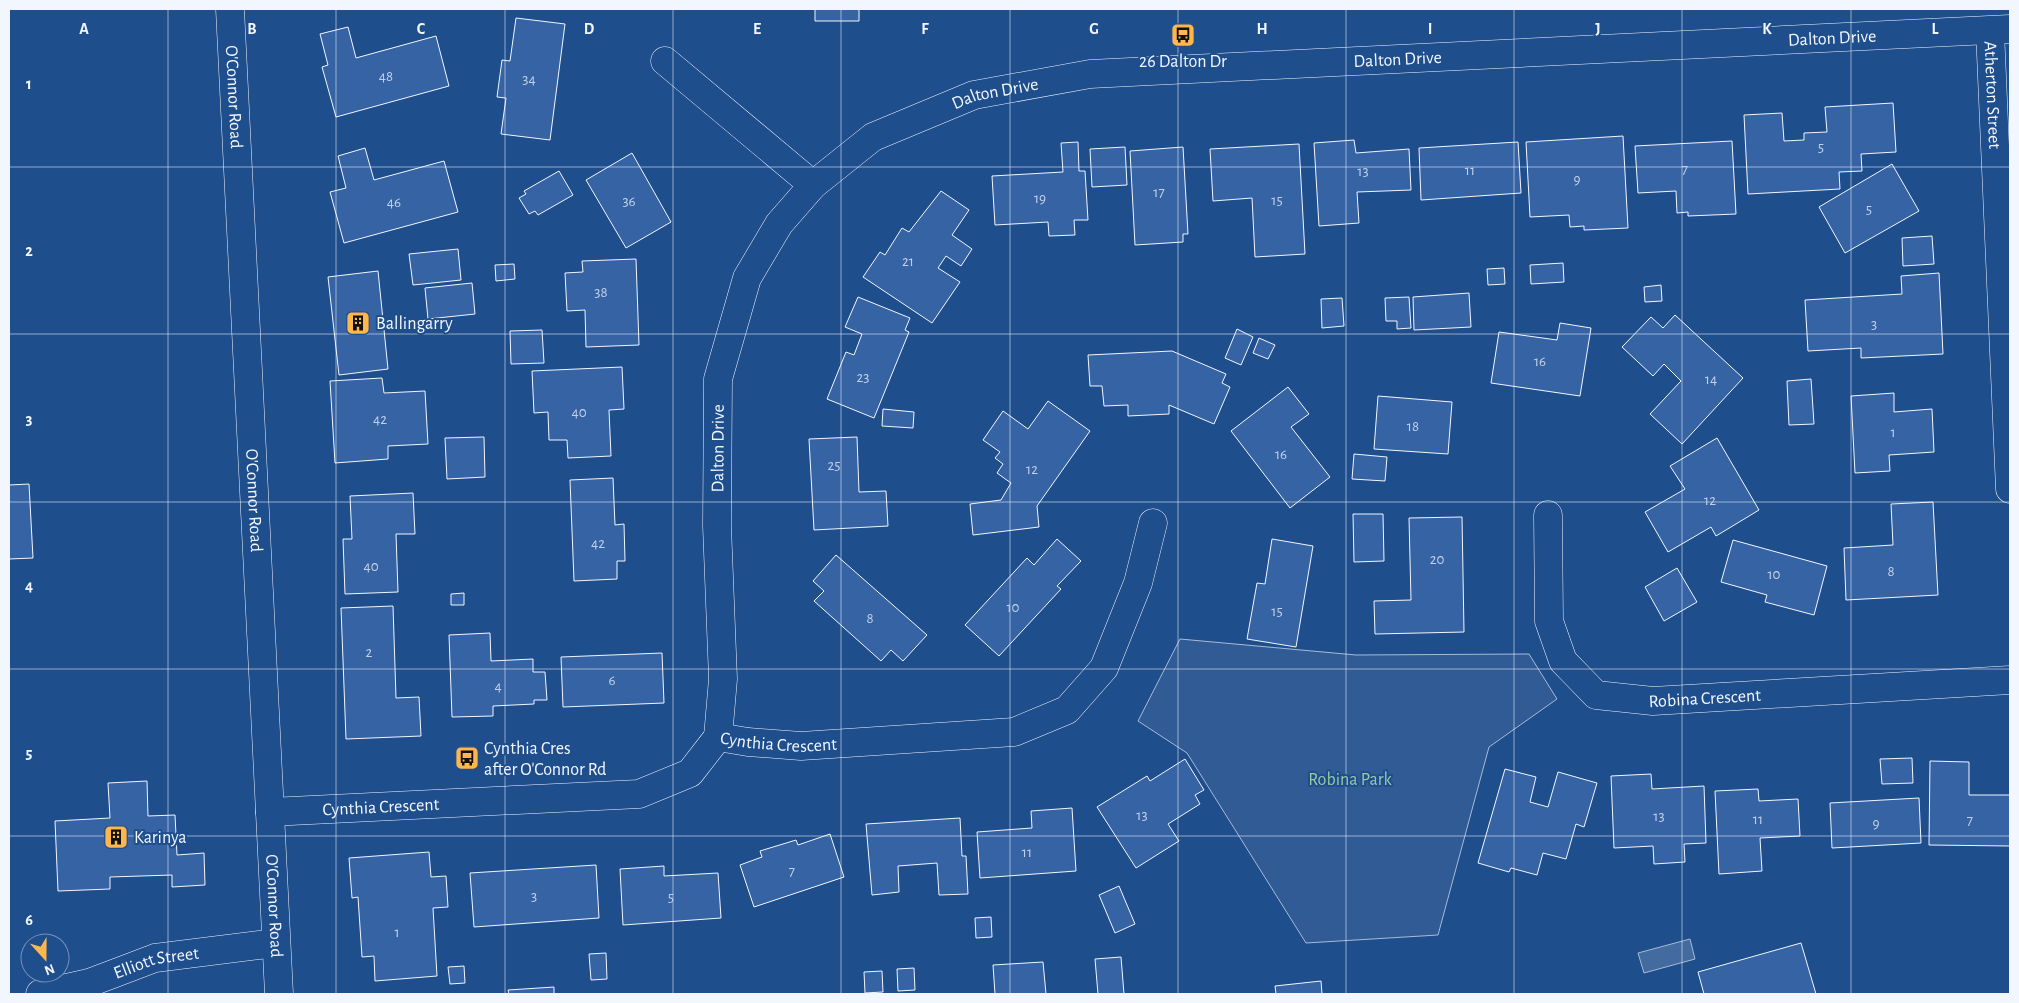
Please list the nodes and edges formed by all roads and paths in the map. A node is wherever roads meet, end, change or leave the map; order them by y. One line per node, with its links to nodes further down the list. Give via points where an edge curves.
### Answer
1 (230, 9): 10 (street, O'Connor Road)
2 (2000, 30): 4 (street, Dalton Drive, via 1090,74 974,95 873,137); 5 (street, Atherton Street)
3 (665, 61): 4 (street)
4 (813, 185): 9 (street, Dalton Drive, via 778,224 747,278 718,379 716,526 723,679)
5 (2010, 489)
6 (1548, 515): 8 (street, Robina Crescent, via 1549,621 1562,661 1596,696 1652,701)
7 (1153, 523): 9 (street, Cynthia Crescent, via 1138,583 1104,668 1066,710 1014,732 800,746)
8 (2010, 680)
9 (718, 737): 10 (street, Cynthia Crescent, via 690,773 639,794)
10 (270, 812): 11 (street, O'Connor Road)
11 (276, 943): 12 (street, Elliott Street, via 155,958 89,983); 13 (street, O'Connor Road)
12 (40, 994)
13 (279, 994)

